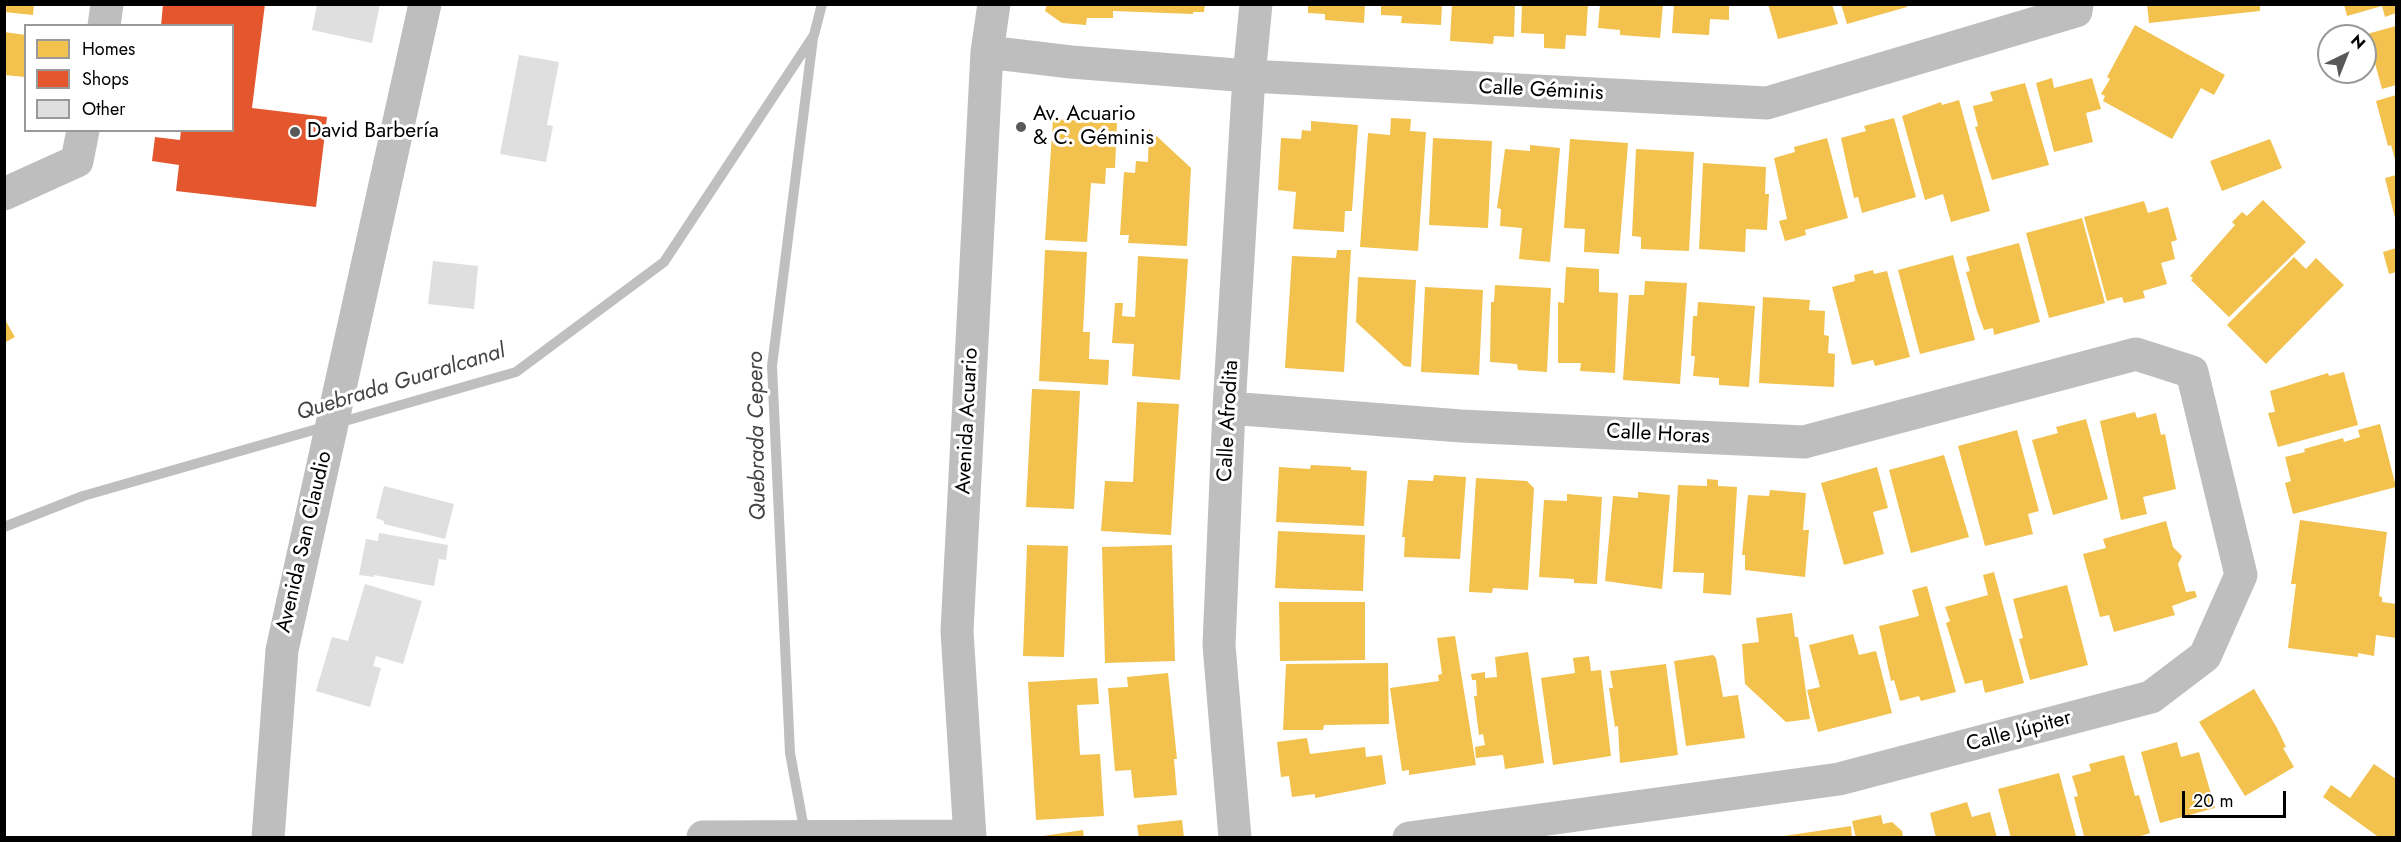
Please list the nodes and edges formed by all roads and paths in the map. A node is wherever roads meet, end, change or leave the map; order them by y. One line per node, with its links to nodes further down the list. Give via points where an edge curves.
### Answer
1 (107, 4): 6 (street)
2 (425, 4): 13 (street, Avenida San Claudio, via 282,650)
3 (994, 4): 7 (street, Avenida Acuario)
4 (1256, 4): 8 (street, Calle Afrodita)
5 (2077, 4): 8 (street, Calle Géminis, via 2076,11 1767,103)
6 (104, 24)
7 (987, 52): 8 (street, Calle Géminis); 15 (street, Avenida Acuario, via 957,631)
8 (1248, 76): 12 (street, Calle Afrodita)
9 (83, 132): 10 (street, via 77,161)
10 (4, 194)
11 (2079, 369): 12 (street, Calle Horas, via 1804,442 1461,426); 17 (street, Calle Júpiter, via 2136,354 2192,372 2241,575 2205,656 2151,697 1839,779)
12 (1229, 408): 16 (street, Calle Afrodita, via 1219,645)
13 (268, 837)
14 (703, 837): 15 (street)
15 (970, 837)
16 (1235, 837)
17 (1409, 837)

